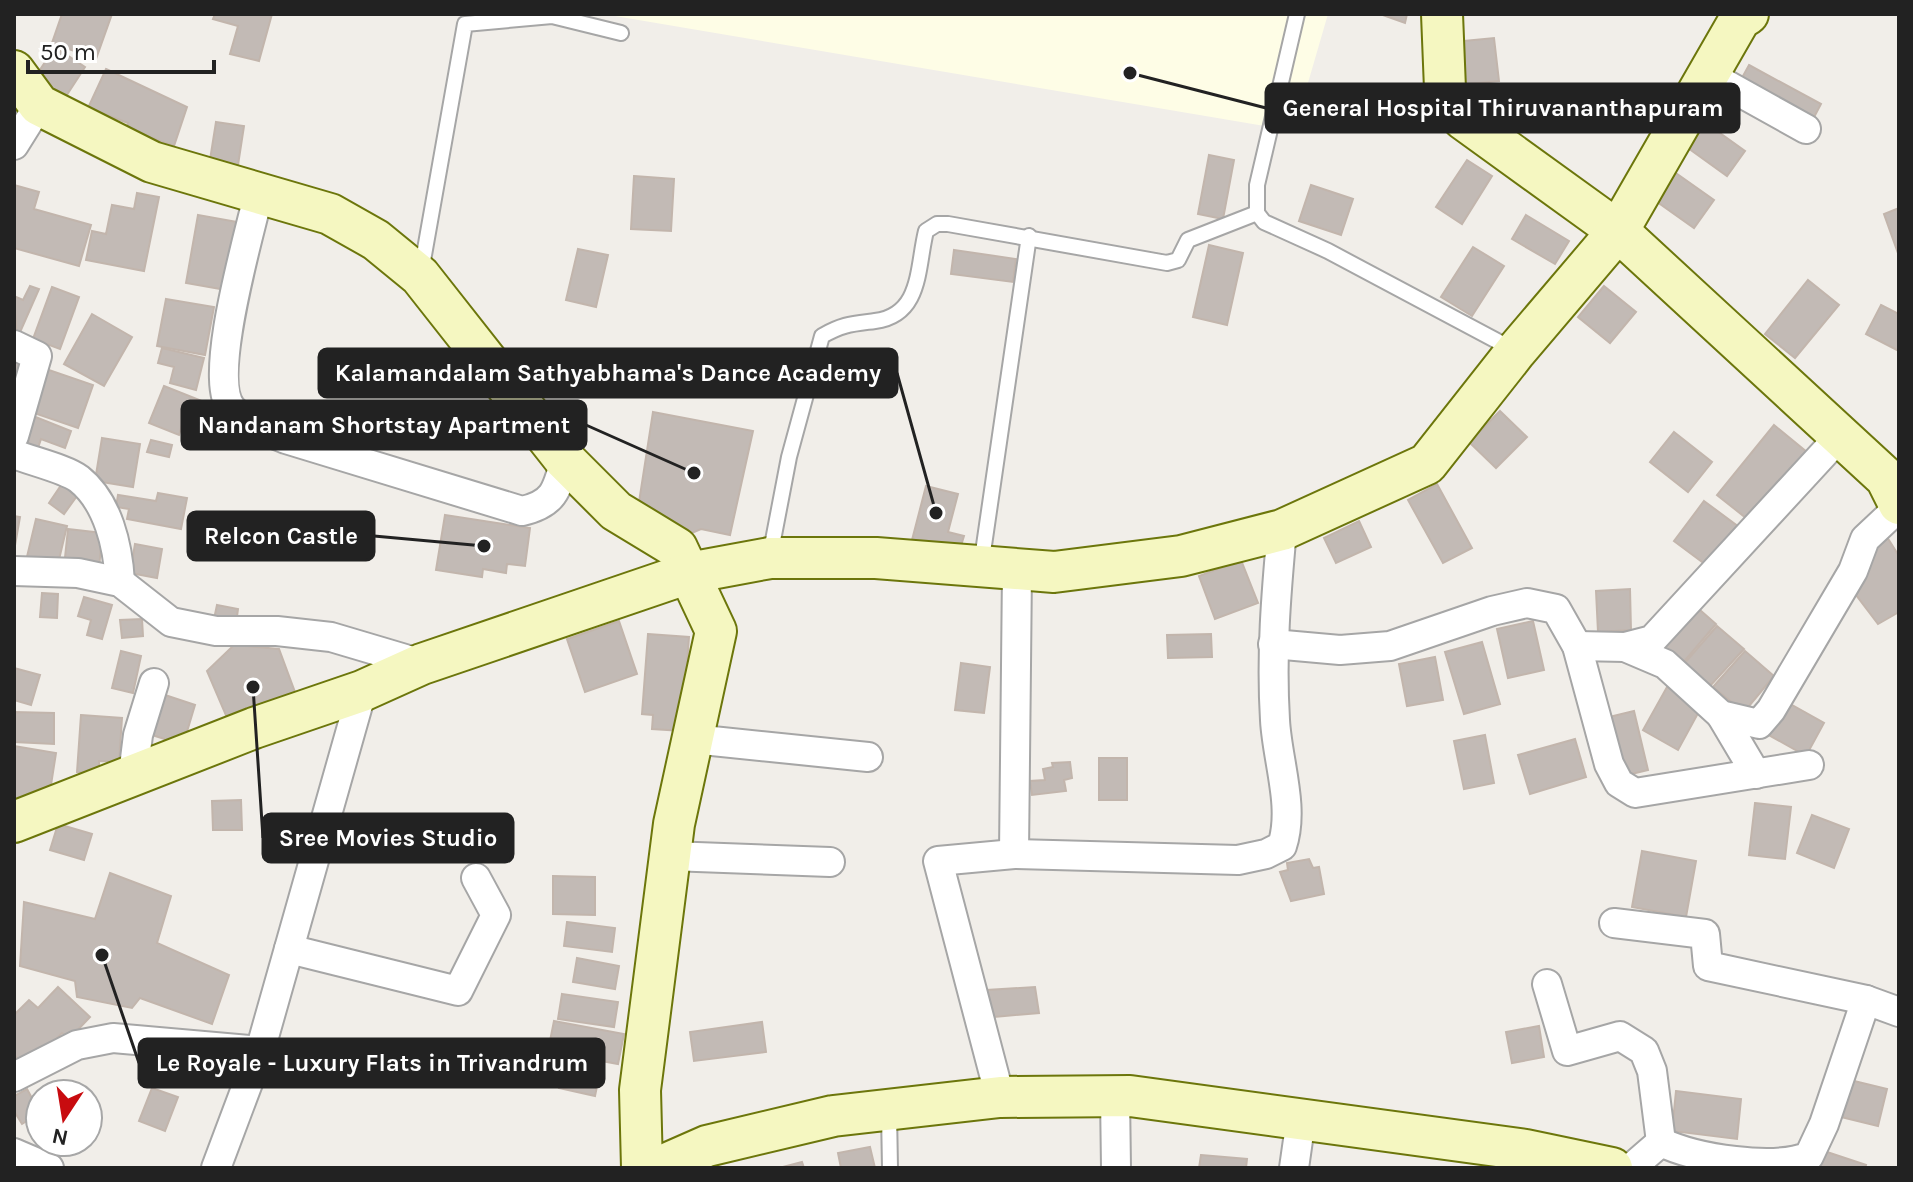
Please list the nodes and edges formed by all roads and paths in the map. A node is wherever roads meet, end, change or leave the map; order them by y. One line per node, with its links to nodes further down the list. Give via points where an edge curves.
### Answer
1 (1297, 14): 11 (lane, via 1257,185)
2 (1442, 14): 12 (street, via 1445,89 1463,119)
3 (1739, 16): 6 (street)
4 (621, 33): 14 (lane, via 552,16 465,24)
5 (14, 71): 7 (street)
6 (1709, 75): 8 (street); 12 (street)
7 (39, 105): 9 (street); 10 (street, via 152,162)
8 (1806, 129)
9 (14, 145)
10 (259, 192): 14 (street, via 330,214 376,240); 20 (street, via 223,355 223,394 232,409 286,439 522,511 541,507 557,490)
11 (1257, 213): 13 (lane, via 1188,240 1178,260 1167,263); 16 (lane, via 1264,222)
12 (1618, 231): 16 (street); 17 (street)
13 (1029, 236): 23 (lane, via 937,224 926,231 920,274 904,308 891,317 844,323 822,336 789,457); 24 (lane)
14 (420, 276): 20 (street)
15 (14, 345): 18 (street, via 37,356)
16 (1516, 351): 22 (street, via 1427,464)
17 (1841, 435): 21 (street); 30 (street, via 1669,625 1652,640)
18 (14, 436)
19 (14, 454): 27 (street, via 77,477 98,500 119,558)
20 (565, 460): 26 (street, via 616,511 677,548)
21 (1896, 490): 34 (street, via 1771,710 1759,724)
22 (1282, 530): 24 (street, via 1181,556 1054,572); 28 (street)
23 (770, 558): 24 (street, via 876,558); 26 (street)
24 (999, 569): 41 (street)
25 (14, 571): 27 (street, via 78,573)
26 (689, 573): 31 (street); 35 (street, via 716,631)
27 (120, 582): 31 (street, via 171,622 216,631 331,637)
28 (1273, 644): 29 (street, via 1340,650 1390,646 1527,603 1556,609); 41 (street, via 1275,720 1289,825 1282,846 1238,860)
29 (1577, 646): 30 (street); 38 (street, via 1619,783 1635,793)
30 (1625, 647): 34 (street, via 1665,664)
31 (422, 664): 33 (street)
32 (154, 683): 39 (street, via 138,735)
33 (362, 691): 39 (street); 46 (street)
34 (1721, 715): 38 (street)
35 (693, 739): 36 (street); 42 (street)
36 (868, 757)
37 (1809, 765): 38 (street)
38 (1756, 774)
39 (133, 775): 40 (street)
40 (14, 822)
41 (1014, 854): 53 (street, via 938,861)
42 (670, 856): 43 (street); 61 (street, via 640,1090)
43 (830, 862)
44 (476, 878): 46 (street, via 496,915 458,991)
45 (1614, 923): 48 (street, via 1705,934 1708,966)
46 (289, 949): 50 (street)
47 (1547, 984): 56 (street, via 1567,1051 1620,1036 1644,1051 1657,1094)
48 (1866, 1000): 49 (street); 56 (street, via 1809,1156 1773,1164 1677,1150)
49 (1899, 1012)
50 (260, 1051): 51 (street, via 113,1038 77,1045); 60 (street)
51 (14, 1077)
52 (1115, 1096): 53 (street); 55 (street); 64 (street)
53 (1000, 1097): 54 (street)
54 (888, 1109): 62 (street, via 833,1116 707,1146); 63 (lane)
55 (1301, 1119): 58 (street); 65 (street)
56 (1661, 1142): 67 (street)
57 (14, 1153): 59 (street)
58 (1525, 1159): 66 (street)
59 (49, 1168)
60 (216, 1168)
61 (642, 1168)
62 (657, 1168)
63 (890, 1168)
64 (1116, 1168)
65 (1294, 1168)
66 (1612, 1168)
67 (1631, 1168)

